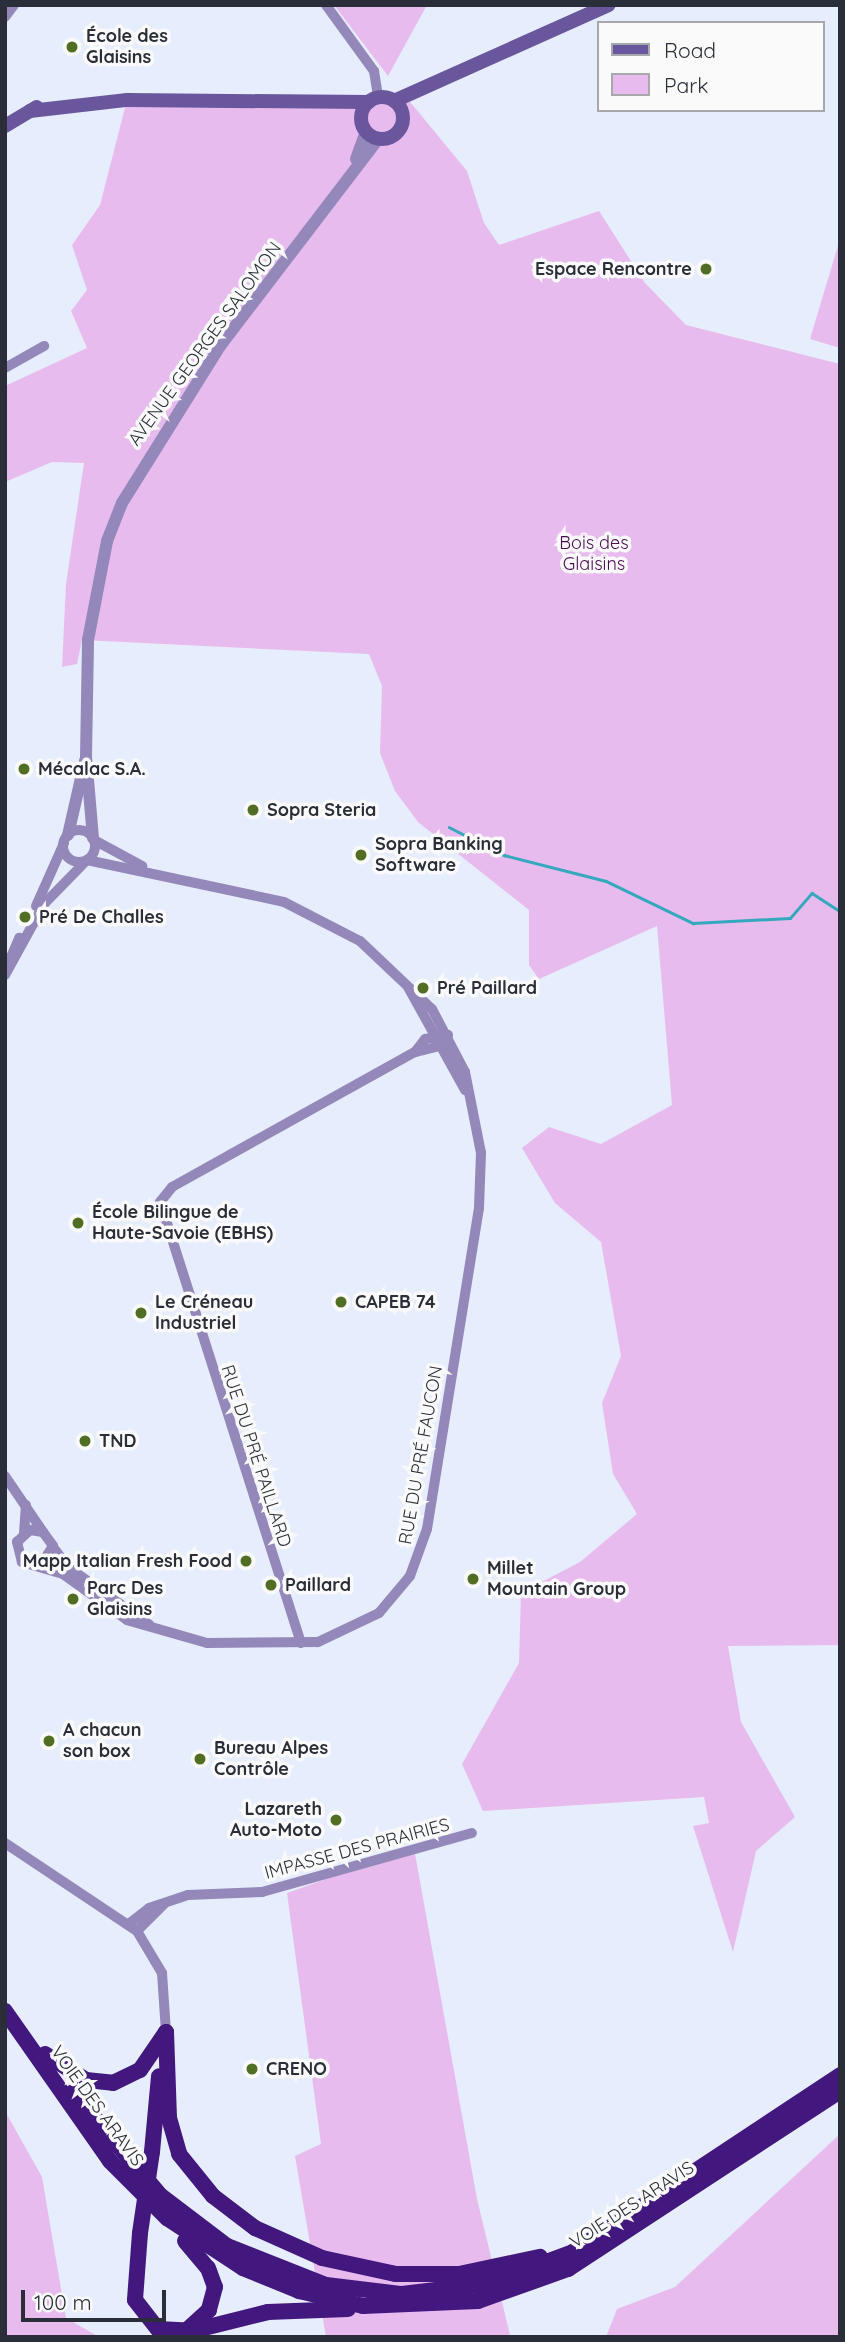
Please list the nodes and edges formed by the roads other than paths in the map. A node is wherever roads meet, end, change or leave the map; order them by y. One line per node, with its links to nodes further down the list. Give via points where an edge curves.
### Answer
1 (14, 5): 4 (street)
2 (326, 5): 6 (street, via 374,71)
3 (609, 5): 7 (main road, via 445,76)
4 (5, 17)
5 (305, 99): 6 (main road); 8 (main road, via 127,100 69,95); 9 (main road, via 345,108)
6 (374, 99): 7 (main road); 9 (main road)
7 (398, 107): 9 (main road, via 398,130)
8 (5, 126)
9 (369, 130): 12 (street, AVENUE GEORGES SALOMON, via 352,169 220,346 140,465 122,503 91,614)
10 (44, 346): 11 (street)
11 (5, 368)
12 (86, 757): 13 (street, AVENUE GEORGES SALOMON, via 74,785); 14 (street, AVENUE GEORGES SALOMON)
13 (66, 839): 14 (street, via 79,830); 15 (street, via 69,858); 17 (street)
14 (94, 839): 15 (street); 16 (street, RUE DU PRÉ FAUCON)
15 (87, 860): 16 (street, RUE DU PRÉ FAUCON); 18 (street, via 44,904)
16 (149, 870): 19 (street, RUE DU PRÉ FAUCON, via 300,908 360,941 404,980)
17 (5, 970)
18 (5, 975)
19 (443, 1038): 30 (street, RUE DU PRÉ FAUCON, via 472,1102 481,1153 479,1208 424,1543 410,1576 379,1613 345,1634); 30 (street, RUE DU PRÉ PAILLARD, via 172,1187 160,1202)
20 (5, 1476): 21 (street, RUE DU PRÉ FAUCON)
21 (26, 1505): 22 (street, RUE DU PRÉ FAUCON); 23 (street)
22 (43, 1532): 23 (street); 25 (street, RUE DU PRÉ FAUCON)
23 (21, 1535): 24 (street); 27 (street)
24 (5, 1545)
25 (53, 1546): 28 (street); 29 (street, RUE DU PRÉ FAUCON, via 68,1567)
26 (5, 1555): 27 (street, RUE DU PRÉ FAUCON)
27 (18, 1558): 28 (street, RUE DU PRÉ FAUCON)
28 (40, 1566): 29 (street, RUE DU PRÉ FAUCON, via 63,1574 127,1620)
29 (156, 1629): 30 (street, RUE DU PRÉ FAUCON, via 207,1643)
30 (301, 1643)
31 (471, 1833): 33 (street, IMPASSE DES PRAIRIES, via 262,1892 167,1900)
32 (5, 1843): 33 (street)
33 (134, 1927): 35 (street, via 162,1973)
34 (5, 2010): 36 (highway, VOIE DES ARAVIS); 41 (highway, VOIE DES ARAVIS, via 110,2161)
35 (166, 2032): 36 (highway, via 140,2070 113,2083 86,2080); 39 (highway); 40 (highway)
36 (45, 2054): 42 (highway, VOIE DES ARAVIS, via 167,2202 227,2246 302,2278 384,2293 467,2289 550,2262)
37 (840, 2075): 42 (highway, VOIE DES ARAVIS, via 766,2119)
38 (840, 2091): 43 (highway, VOIE DES ARAVIS, via 568,2269 478,2301)
39 (170, 2128): 40 (highway); 42 (highway, via 184,2163 227,2207 286,2244 356,2268 416,2275 475,2272 531,2259)
40 (152, 2152): 44 (highway, bridge, via 140,2233 136,2305 158,2329)
41 (146, 2199): 43 (highway, VOIE DES ARAVIS, via 203,2245 267,2279 342,2302); 44 (highway, via 214,2278 209,2310)
42 (613, 2228)
43 (396, 2308): 44 (highway, via 279,2311)
44 (181, 2332)

